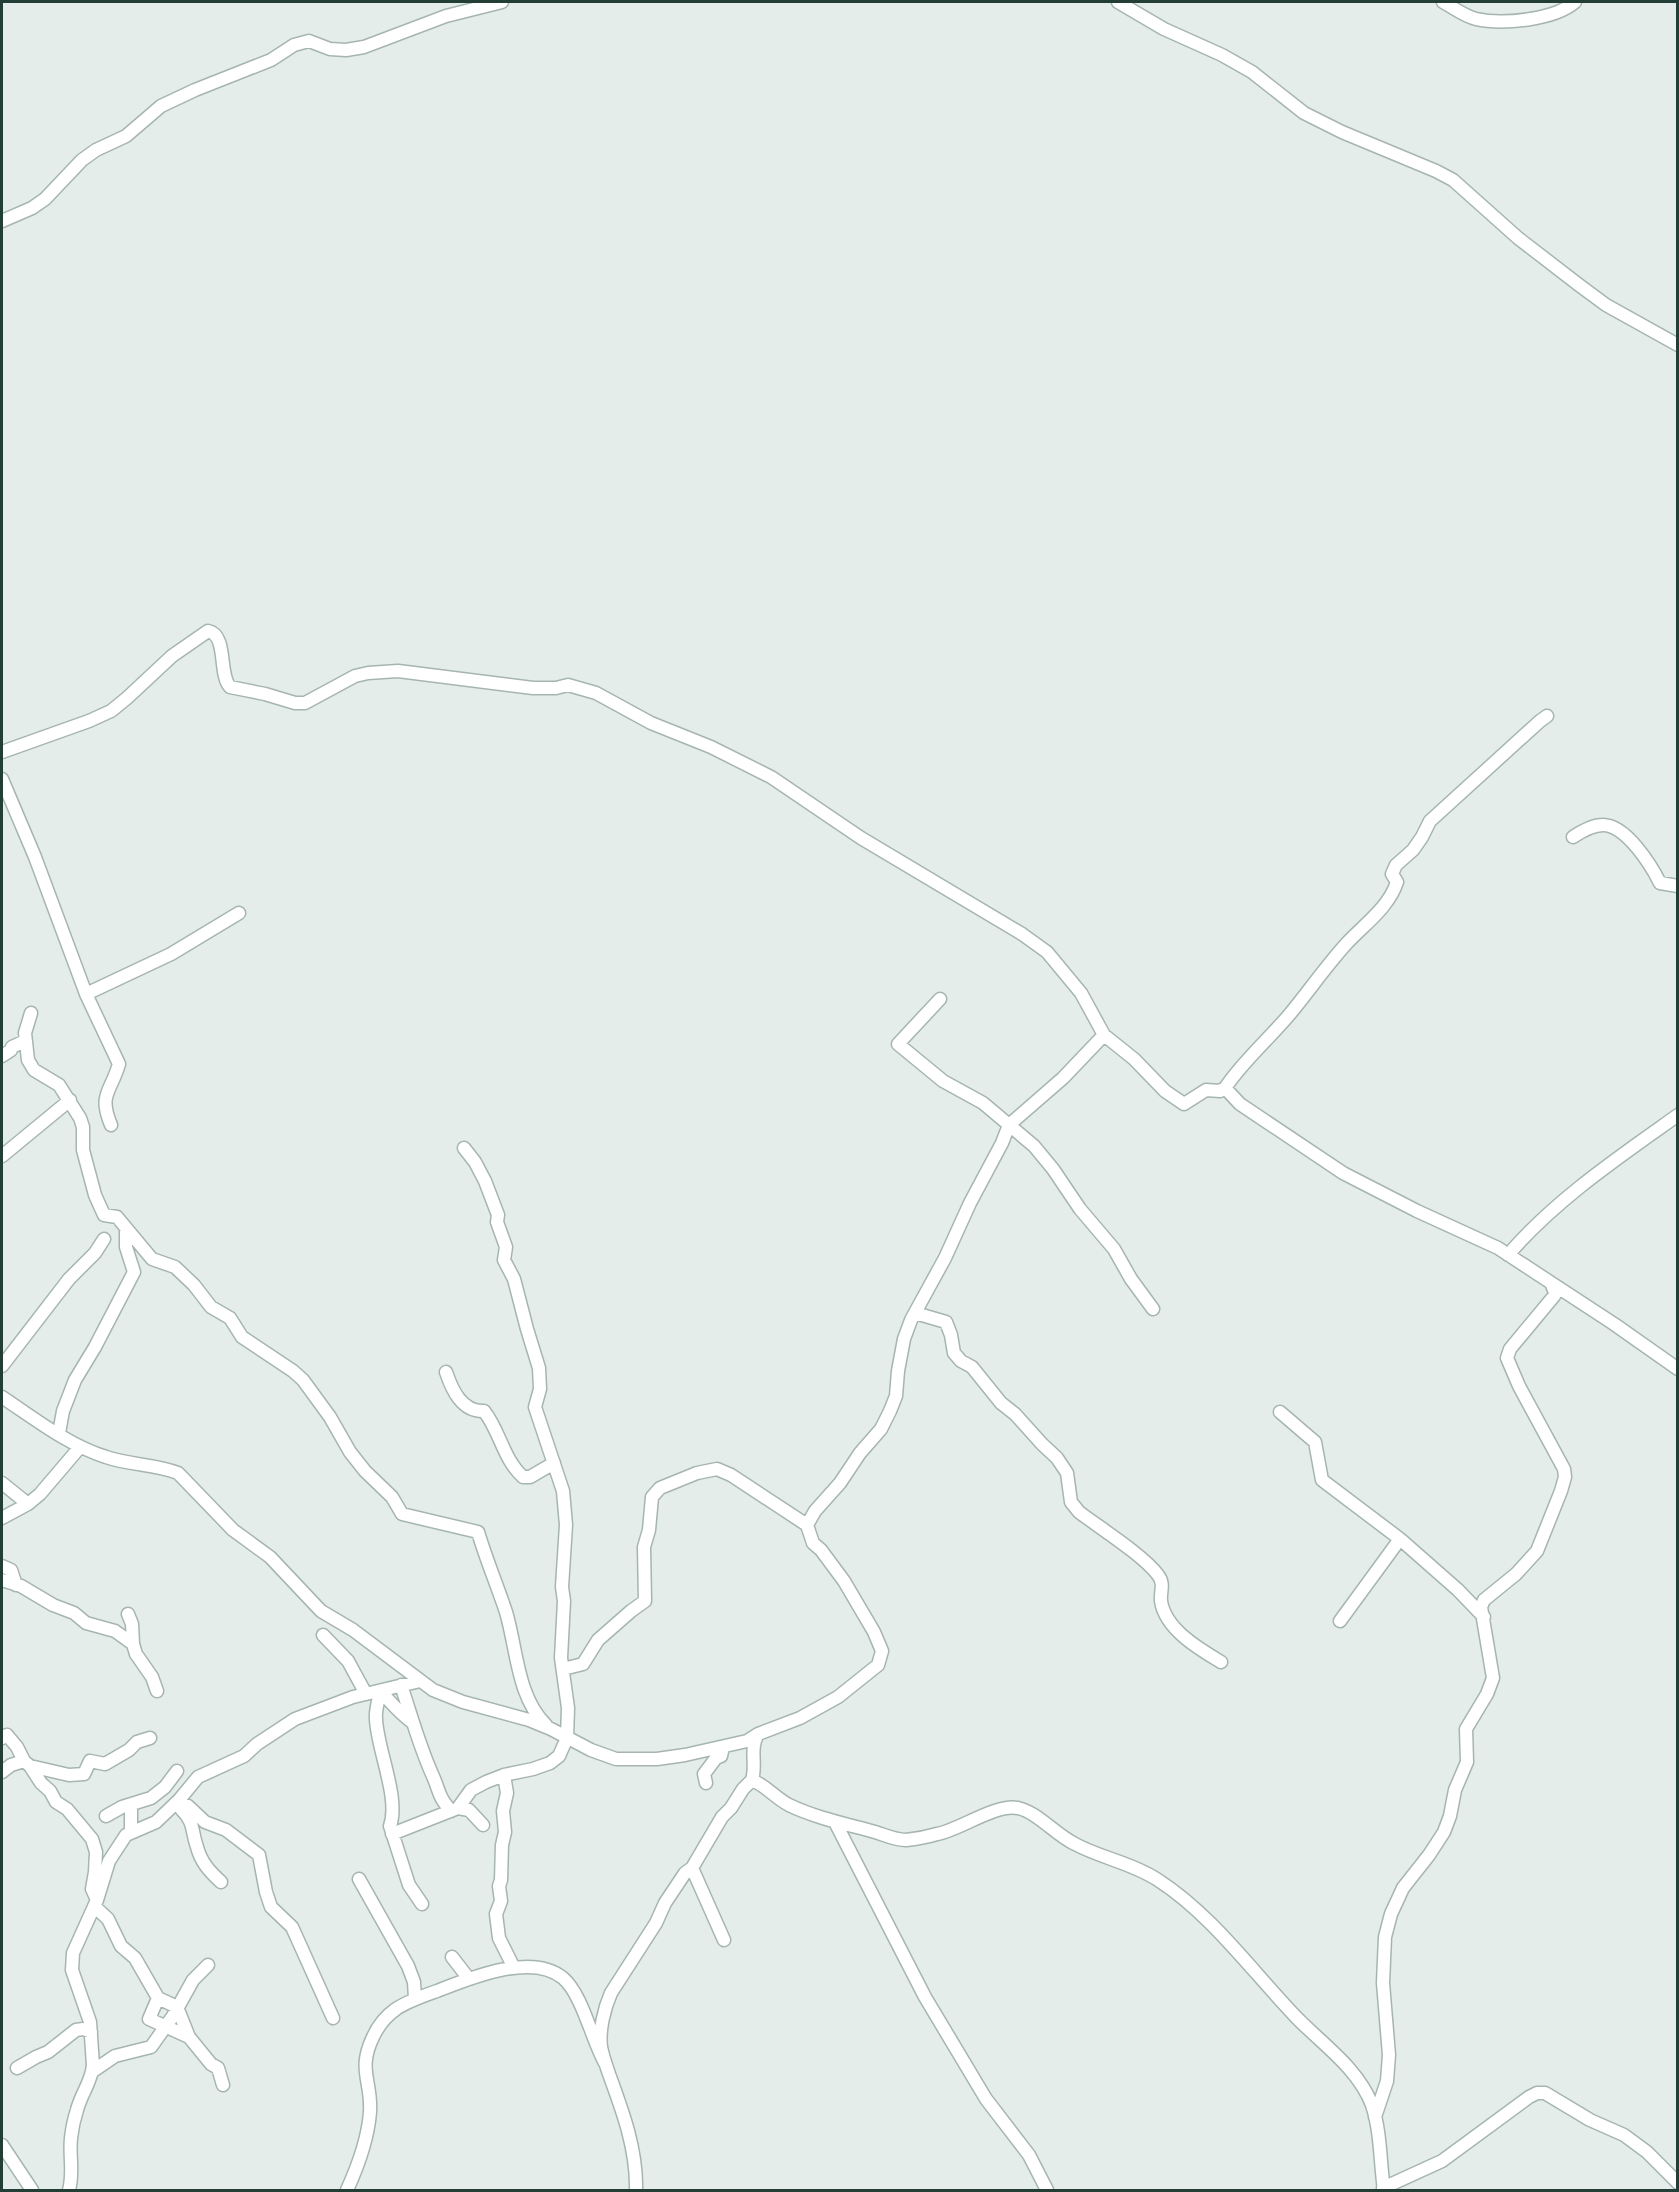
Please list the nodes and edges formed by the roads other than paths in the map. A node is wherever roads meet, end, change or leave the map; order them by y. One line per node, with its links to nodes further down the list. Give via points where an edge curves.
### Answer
1 (502, 2): 6 (street, via 446,16 364,47 330,49 309,41 294,45 262,64 161,106 126,136 82,160 45,199)
2 (1118, 2): 5 (street)
3 (1443, 2): 4 (street, via 1477,20 1507,21 1544,16)
4 (1575, 2)
5 (1142, 7): 7 (street, via 1164,29 1252,72 1304,113 1453,180 1518,238 1606,305)
6 (2, 221)
7 (1677, 345)
8 (1547, 716): 20 (street, via 1430,821 1413,850 1396,866 1392,874 1397,882 1384,906 1346,944)
9 (2, 752): 17 (street, via 111,711 172,656 208,631 217,637 230,687 295,703 310,702 355,676 374,672 411,672 534,688 583,688 771,777 861,838 1022,934 1047,952 1082,993)
10 (2, 779): 14 (street)
11 (1573, 837): 12 (street, via 1587,828 1614,827 1638,850 1660,883)
12 (1677, 886)
13 (239, 914): 14 (street, via 171,954)
14 (86, 994): 23 (street, via 118,1064 105,1097)
15 (940, 999): 24 (street, via 898,1044 943,1081 983,1103)
16 (31, 1013): 18 (street)
17 (1104, 1035): 20 (street, via 1184,1104 1206,1090); 24 (street, via 1063,1078)
18 (25, 1041): 19 (street); 21 (street, via 34,1070 59,1085)
19 (2, 1056)
20 (1225, 1088): 29 (street, via 1240,1104 1343,1173)
21 (70, 1100): 26 (street); 27 (street, via 83,1127 83,1150 95,1195 104,1215 117,1217)
22 (1677, 1115): 29 (street, via 1586,1183)
23 (111, 1125)
24 (1009, 1125): 31 (street, via 1035,1146 1053,1169 1080,1209 1114,1248); 32 (street)
25 (464, 1148): 40 (street, via 476,1162 498,1215 506,1247 504,1260 514,1279 539,1368 540,1389 535,1407)
26 (2, 1156)
27 (126, 1231): 38 (street, via 126,1247 134,1272 75,1380); 62 (street, via 152,1259 175,1267 211,1307 230,1318 242,1337 303,1380 350,1452 392,1497 402,1514 478,1532 506,1612 523,1686 535,1714)
28 (104, 1239): 33 (street)
29 (1508, 1255): 30 (street)
30 (1552, 1285): 34 (street); 50 (street, via 1554,1296 1510,1349 1507,1358 1565,1477 1537,1551 1484,1600 1481,1607)
31 (1153, 1309)
32 (915, 1313): 44 (street, via 904,1340 890,1411); 54 (street, via 946,1322 954,1353 972,1367 1001,1403 1057,1458 1078,1512 1158,1575 1163,1583 1161,1601 1172,1626)
33 (2, 1366)
34 (1677, 1369)
35 (446, 1372): 40 (street, via 464,1404 472,1410 484,1411 501,1446 523,1477 530,1478)
36 (2, 1397): 38 (street)
37 (1280, 1412): 45 (street, via 1315,1442 1322,1480)
38 (59, 1433): 39 (street)
39 (80, 1448): 42 (street); 56 (street, via 178,1473 233,1530 270,1557 321,1611)
40 (555, 1463): 55 (street, via 563,1491 566,1526)
41 (2, 1483): 42 (street)
42 (28, 1504): 43 (street)
43 (2, 1518)
44 (807, 1525): 55 (street, via 717,1469 660,1488 652,1497 644,1547 645,1601 598,1640 583,1664); 63 (street, via 813,1543 844,1581 867,1620 882,1657 878,1665 838,1697 800,1718)
45 (1400, 1539): 50 (street); 51 (street)
46 (2, 1566): 48 (street, via 11,1570)
47 (2, 1580): 48 (street)
48 (16, 1585): 53 (street, via 74,1613 86,1623 115,1631)
49 (129, 1614): 53 (street)
50 (1487, 1620): 103 (street, via 1485,1636 1493,1678 1466,1730 1467,1762 1455,1790 1450,1816 1436,1846 1402,1888 1388,1926 1383,1983 1388,2068)
51 (1340, 1621)
52 (323, 1635): 60 (street, via 348,1661)
53 (133, 1644): 59 (street)
54 (1221, 1662)
55 (563, 1669): 66 (street)
56 (420, 1681): 57 (street); 62 (street, via 447,1697)
57 (401, 1685): 58 (street); 61 (street)
58 (380, 1690): 60 (street); 61 (street); 81 (street, via 375,1717 385,1760)
59 (158, 1691)
60 (366, 1694): 74 (street, via 295,1719 244,1756 198,1777)
61 (412, 1722): 76 (street, via 440,1798)
62 (551, 1729): 66 (street)
63 (758, 1734): 67 (street); 72 (street, via 753,1742)
64 (2, 1738): 68 (street, via 7,1735 12,1740)
65 (150, 1738): 68 (street, via 137,1742 105,1764 90,1761 84,1774 55,1773)
66 (567, 1738): 67 (street, via 602,1755 629,1760); 71 (street, via 559,1756 550,1763)
67 (723, 1747): 73 (street, via 721,1756 704,1774)
68 (27, 1764): 70 (street); 85 (street, via 92,1839 96,1852 92,1889)
69 (177, 1771): 75 (street, via 151,1798)
70 (2, 1772)
71 (504, 1774): 76 (street, via 471,1790); 90 (street, via 505,1832 501,1845 501,1901 496,1914 499,1938)
72 (752, 1780): 78 (street, via 791,1806); 82 (street, via 722,1817)
73 (706, 1782)
74 (176, 1803): 80 (street, via 156,1822); 84 (street, via 190,1818 205,1867); 95 (street, via 188,1806 205,1822 226,1830 260,1855 271,1907 292,1927)
75 (131, 1805): 77 (street); 80 (street)
76 (455, 1809): 79 (street, via 469,1810); 81 (street)
77 (106, 1816)
78 (835, 1822): 103 (street, via 905,1840 938,1834 994,1811 1017,1808 1075,1845 1142,1870 1195,1909 1349,2068); 111 (street, via 926,1998 986,2099 1029,2155)
79 (483, 1825)
80 (131, 1831): 85 (street, via 109,1860)
81 (392, 1834): 86 (street, via 409,1884)
82 (692, 1868): 87 (street); 99 (street, via 665,1903 611,1993 603,2016 601,2045)
83 (359, 1879): 93 (street, via 408,1966)
84 (221, 1882)
85 (96, 1903): 92 (street); 97 (street, via 73,1953 72,1970)
86 (422, 1904)
87 (724, 1940)
88 (452, 1958): 91 (street)
89 (208, 1965): 94 (street, via 193,1980)
90 (514, 1968): 91 (street); 99 (street, via 546,1969 570,1984)
91 (469, 1979): 93 (street)
92 (158, 1998): 94 (street); 96 (street, via 149,2019)
93 (415, 1999): 109 (street, via 389,2015 371,2042 364,2067 370,2101 368,2126)
94 (177, 2007): 96 (street); 98 (street)
95 (333, 2018)
96 (165, 2028): 98 (street); 100 (street, via 152,2047)
97 (91, 2032): 100 (street); 101 (street, via 76,2030 48,2052)
98 (189, 2037): 102 (street, via 219,2068)
99 (605, 2063): 110 (street, via 629,2131 636,2163)
100 (96, 2064): 108 (street, via 73,2126)
101 (17, 2068)
102 (223, 2085)
103 (1375, 2117): 106 (street)
104 (2, 2145): 107 (street)
105 (1677, 2183): 106 (street, via 1632,2140 1540,2093 1442,2161)
106 (1384, 2189)
107 (32, 2190)
108 (69, 2190)
109 (347, 2190)
110 (636, 2190)
111 (1047, 2190)

